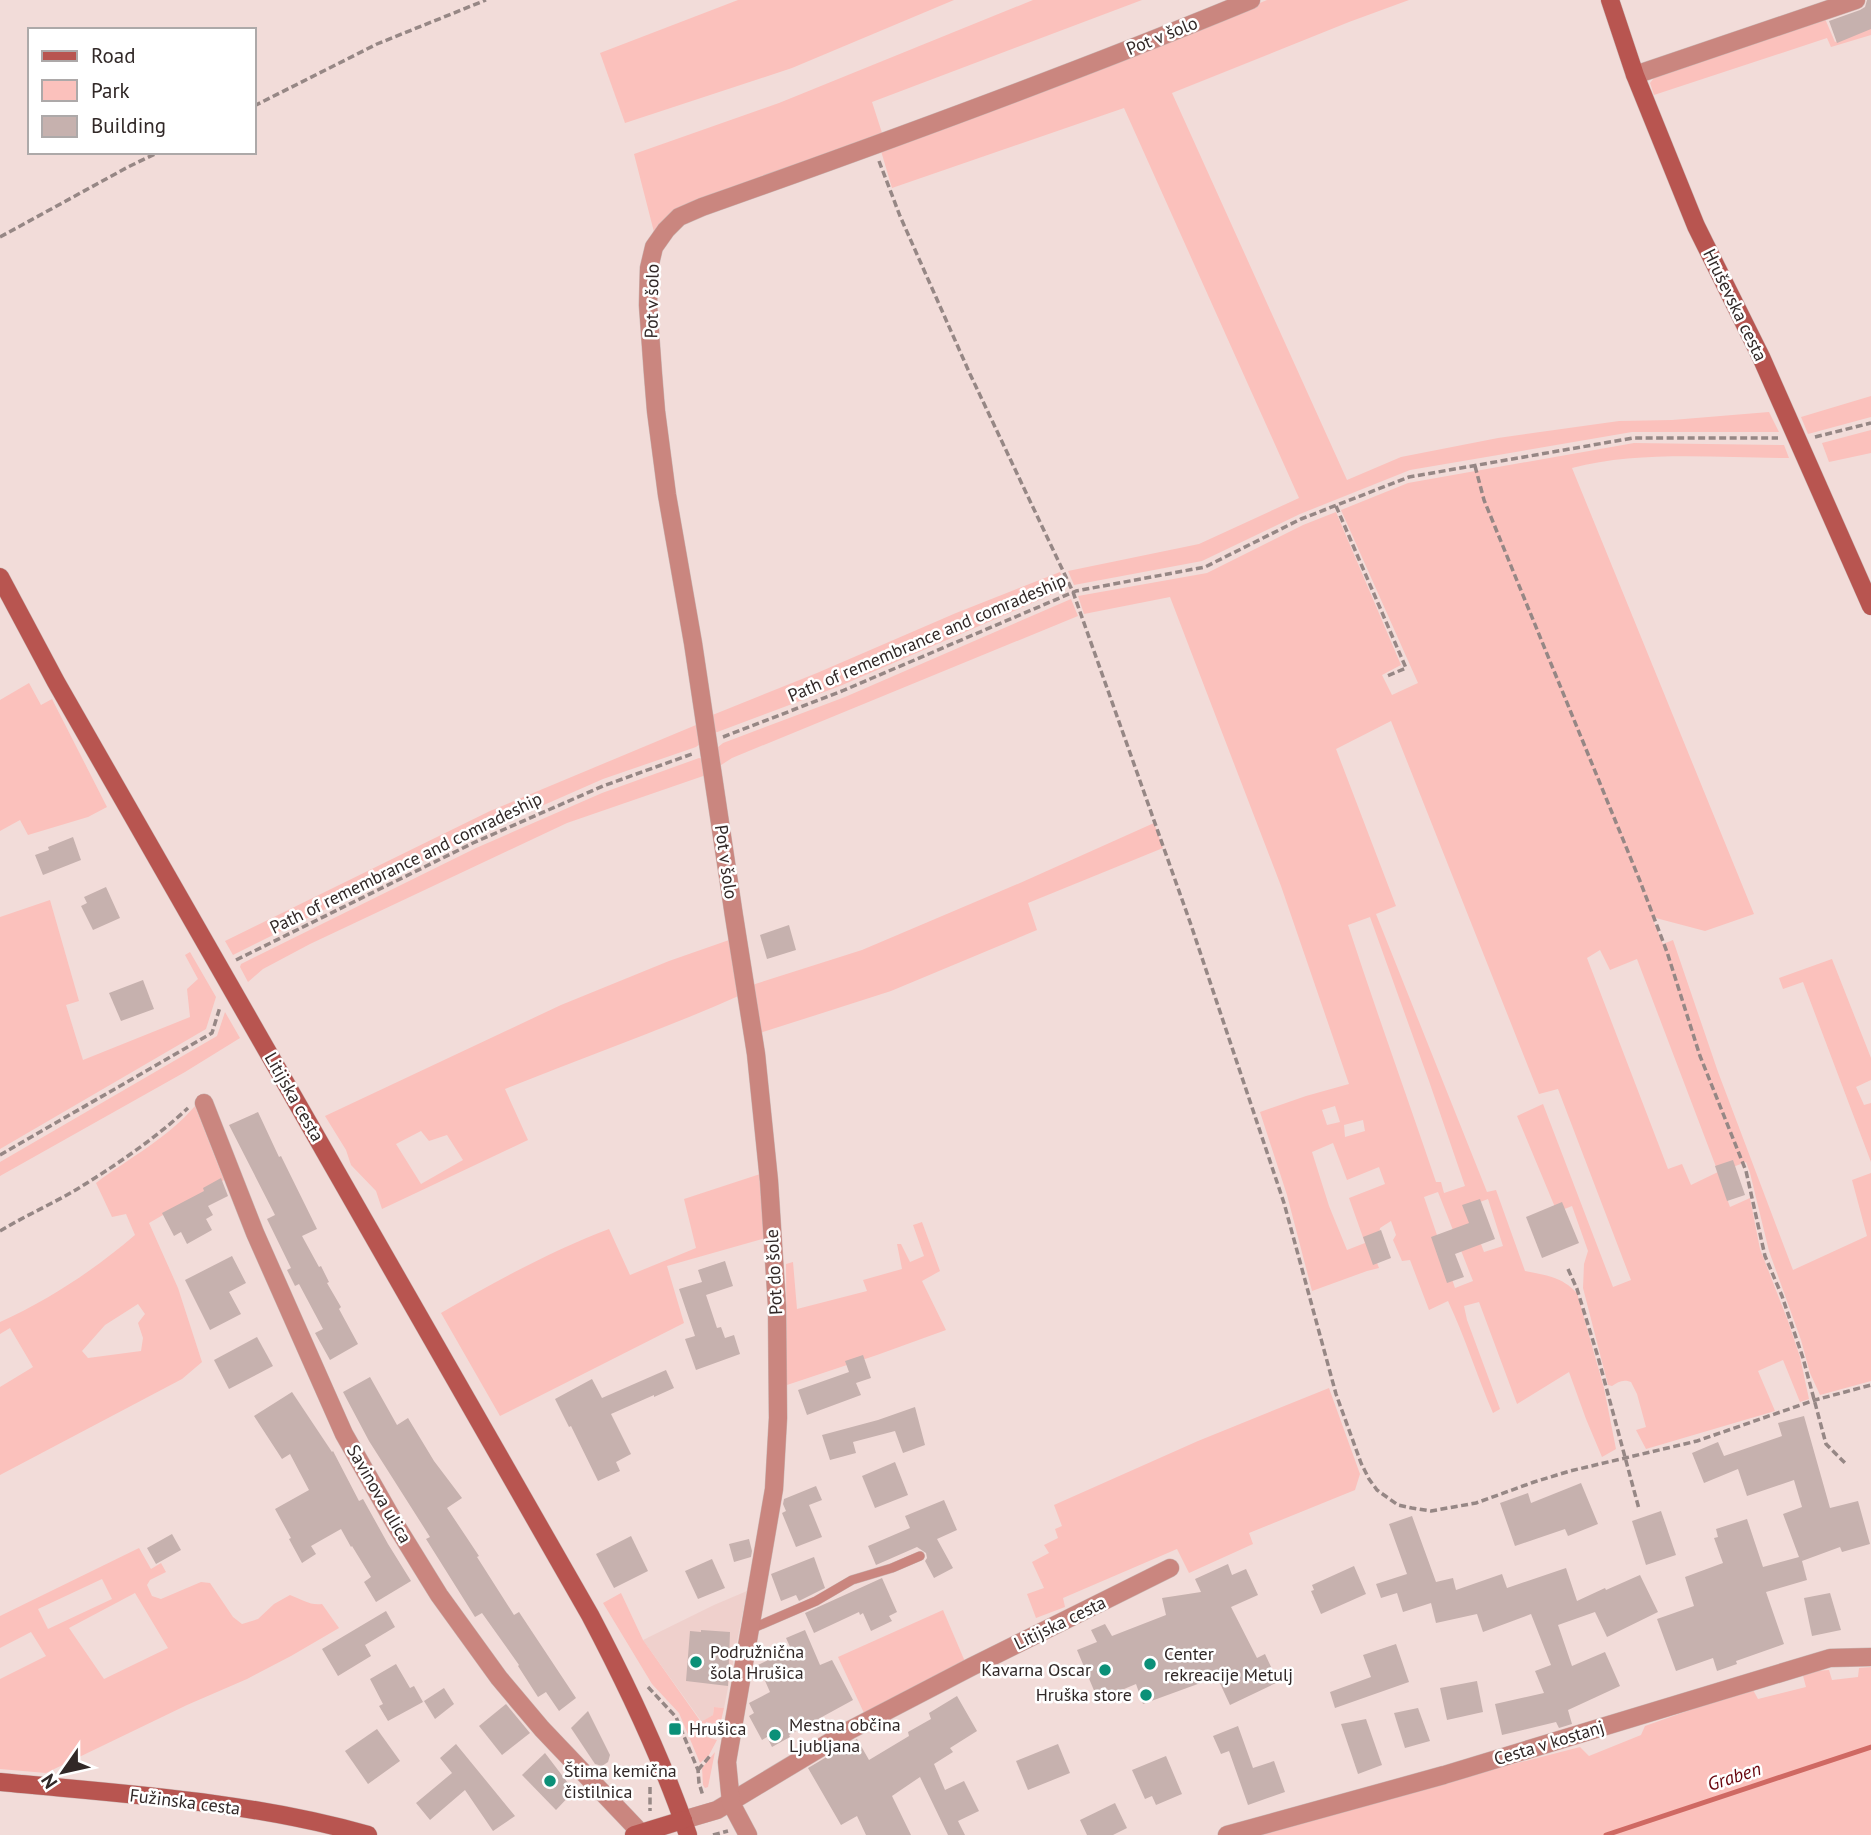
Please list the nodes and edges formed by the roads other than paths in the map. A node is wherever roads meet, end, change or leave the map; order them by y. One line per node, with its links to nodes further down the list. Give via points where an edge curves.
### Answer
1 (1251, 0): 7 (street, Pot v šolo, via 1062,76 702,207 679,217 654,247 648,305 656,411)
2 (1610, 0): 4 (main road, Hruševska cesta)
3 (1856, 0): 4 (street)
4 (1635, 75): 6 (main road, Hruševska cesta, via 1696,226 1761,357)
5 (0, 577): 15 (main road, Litijska cesta, via 578,1592 653,1742)
6 (1871, 606)
7 (734, 916): 11 (street, Pot do šole, via 756,1054 777,1306 774,1489)
8 (198, 1102): 16 (street, Savinova ulica, via 344,1434 397,1527 499,1678)
9 (920, 1556): 11 (lane, via 852,1580)
10 (1170, 1567): 14 (street, Litijska cesta, via 850,1730)
11 (751, 1629): 14 (street, Pot do šole, via 727,1762)
12 (1871, 1657): 19 (street, Cesta v kostanj, via 1830,1658 1444,1775)
13 (0, 1782): 17 (main road, Fužinska cesta, via 245,1809)
14 (731, 1802): 15 (street); 18 (street)
15 (685, 1828): 16 (main road)
16 (638, 1834)
17 (368, 1835)
18 (748, 1835)
19 (1227, 1835)

